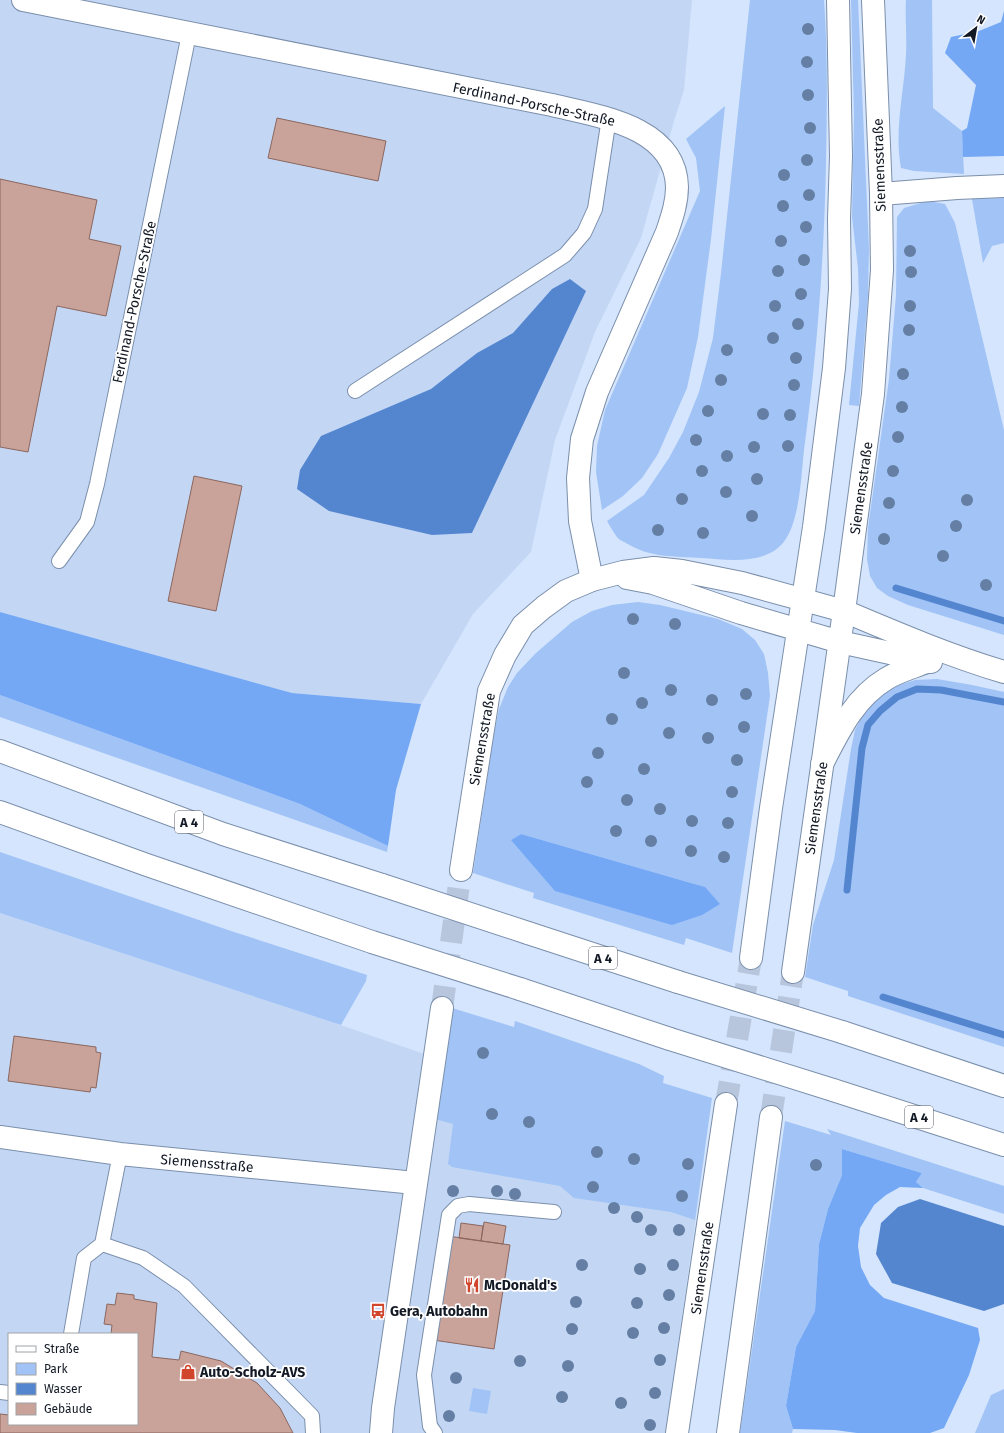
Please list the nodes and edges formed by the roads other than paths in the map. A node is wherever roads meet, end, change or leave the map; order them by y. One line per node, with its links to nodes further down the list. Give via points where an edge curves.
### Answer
1 (23, 0): 4 (main road, Ferdinand-Porsche-Straße)
2 (838, 0): 11 (main road, via 840,289 826,442)
3 (874, 2): 7 (main road, Siemensstraße)
4 (188, 34): 5 (main road, Ferdinand-Porsche-Straße); 9 (lane, Ferdinand-Porsche-Straße, via 97,484 87,522)
5 (609, 118): 8 (lane, via 595,209 584,233 565,255); 10 (main road, Ferdinand-Porsche-Straße, via 631,126 663,150 674,168 677,187 674,210 667,232 597,392 582,439 578,478 580,521)
6 (1004, 186): 7 (main road)
7 (881, 194): 12 (main road, Siemensstraße, via 882,270 873,394)
8 (355, 391)
9 (59, 561)
10 (592, 580): 11 (main road, Siemensstraße, via 654,568 742,583); 13 (main road, Siemensstraße, via 625,578 652,583); 21 (main road, Siemensstraße, via 566,591 523,625 505,655 489,691)
11 (803, 600): 12 (main road, Siemensstraße); 13 (main road)
12 (844, 611): 14 (main road, Siemensstraße); 16 (main road, Siemensstraße)
13 (797, 631): 14 (main road, Siemensstraße); 22 (main road)
14 (840, 642): 15 (main road, Siemensstraße); 19 (main road, Siemensstraße)
15 (929, 661): 16 (main road, Siemensstraße); 19 (main road, via 886,678 868,692 852,710)
16 (983, 666): 17 (main road)
17 (1004, 672)
18 (0, 751): 25 (main road, A 4, bridge, via 210,829)
19 (822, 764): 23 (main road, Siemensstraße)
20 (0, 812): 29 (main road, A 4, bridge, via 372,942)
21 (461, 870)
22 (751, 958)
23 (793, 972)
24 (442, 1008): 31 (main road)
25 (1004, 1086)
26 (726, 1104): 38 (main road, Siemensstraße)
27 (771, 1117): 39 (main road)
28 (0, 1137): 30 (main road, Siemensstraße)
29 (1004, 1144)
30 (120, 1154): 31 (main road, Siemensstraße); 33 (lane)
31 (416, 1184): 36 (main road)
32 (554, 1212): 37 (lane, via 469,1204 458,1206 449,1215 424,1375 430,1426)
33 (102, 1244): 34 (lane, via 84,1258); 35 (lane, via 143,1258 184,1286 312,1416)
34 (71, 1333)
35 (313, 1433)
36 (381, 1433)
37 (435, 1433)
38 (677, 1433)
39 (728, 1433)

